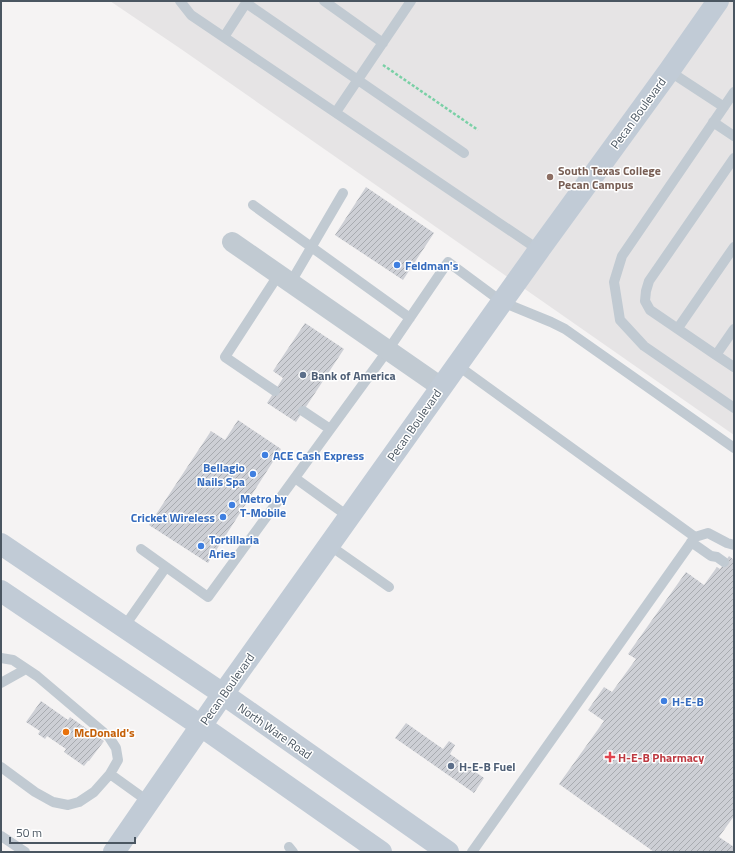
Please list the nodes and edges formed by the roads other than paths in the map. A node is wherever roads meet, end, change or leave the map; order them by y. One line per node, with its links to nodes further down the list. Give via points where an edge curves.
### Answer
1 (180, 1): 6 (lane, via 191,14)
2 (324, 1): 7 (lane)
3 (410, 1): 7 (lane)
4 (718, 1): 8 (main road, Pecan Boulevard)
5 (247, 2): 6 (lane); 9 (lane)
6 (224, 37): 12 (lane)
7 (383, 42): 9 (lane)
8 (669, 71): 11 (lane); 22 (main road, Pecan Boulevard)
9 (358, 80): 12 (lane); 15 (lane)
10 (734, 92): 11 (lane)
11 (724, 106): 13 (lane)
12 (336, 112): 22 (lane)
13 (713, 122): 14 (lane); 34 (lane, via 622,256 614,282 620,320 644,346)
14 (734, 136)
15 (464, 154)
16 (734, 158): 26 (lane, via 649,281 645,301 650,310)
17 (343, 193): 20 (lane)
18 (253, 205): 20 (lane)
19 (232, 242): 23 (street)
20 (312, 247): 23 (lane); 25 (lane)
21 (734, 247): 26 (lane)
22 (539, 250): 24 (main road, Pecan Boulevard)
23 (285, 278): 28 (street); 33 (lane, via 225,357)
24 (502, 302): 25 (lane, via 448,262); 30 (main road, Pecan Boulevard); 37 (lane, via 565,329)
25 (410, 318): 28 (lane)
26 (678, 328): 29 (lane)
27 (734, 329): 29 (lane)
28 (388, 350): 32 (street); 36 (lane)
29 (716, 355): 31 (lane)
30 (457, 365): 32 (main road, Pecan Boulevard); 40 (lane)
31 (734, 367)
32 (441, 387): 39 (main road, Pecan Boulevard)
33 (275, 391)
34 (734, 408)
35 (303, 411): 36 (lane)
36 (330, 429): 38 (lane)
37 (734, 448)
38 (295, 478): 39 (lane); 46 (lane, via 208,597)
39 (349, 517): 42 (main road, Pecan Boulevard)
40 (693, 540): 43 (lane, via 708,533); 45 (lane, via 711,556); 63 (lane)
41 (1, 544): 49 (main road, North Ware Road)
42 (329, 545): 47 (lane); 53 (main road, Pecan Boulevard)
43 (734, 545)
44 (141, 549): 46 (lane)
45 (724, 562)
46 (166, 568): 49 (lane)
47 (389, 587)
48 (1, 591): 54 (main road)
49 (124, 627): 53 (main road, North Ware Road)
50 (3, 661): 51 (lane, via 13,660)
51 (26, 669): 52 (lane); 56 (lane, via 109,737 116,748 118,760)
52 (1, 683)
53 (223, 694): 54 (main road, Pecan Boulevard); 62 (main road, North Ware Road)
54 (201, 726): 57 (main road, Pecan Boulevard); 61 (main road)
55 (3, 768): 56 (lane, via 35,792 53,802 68,805 79,802 94,792)
56 (110, 774): 57 (lane)
57 (149, 802): 60 (main road, Pecan Boulevard)
58 (1, 836): 59 (lane)
59 (21, 851)
60 (114, 852)
61 (381, 852)
62 (448, 852)
63 (472, 852)

